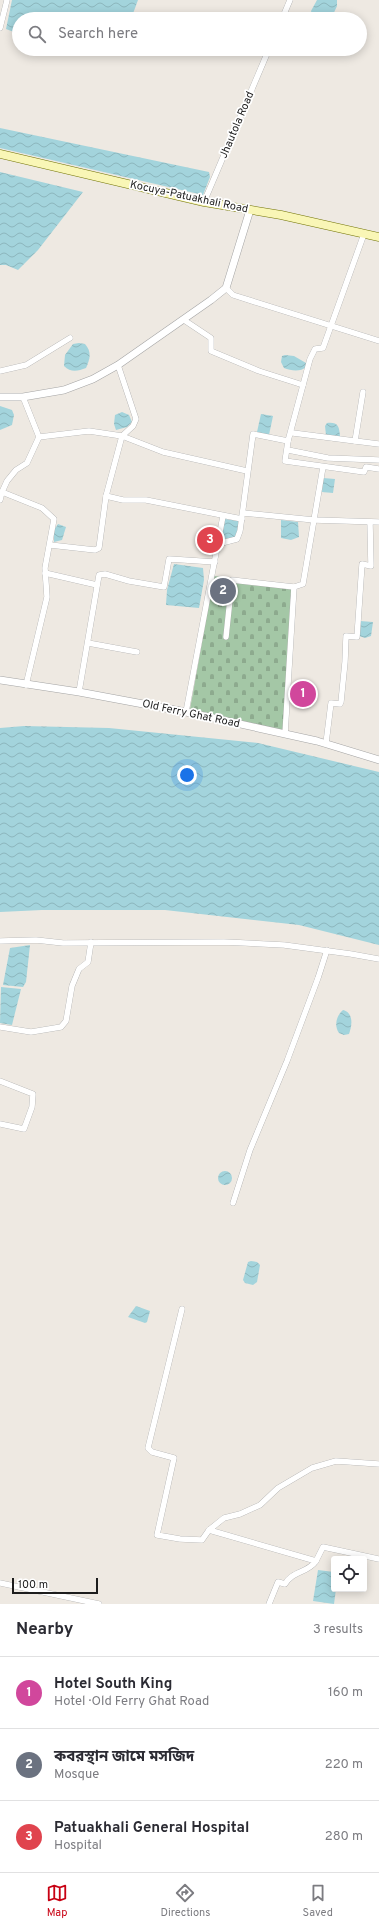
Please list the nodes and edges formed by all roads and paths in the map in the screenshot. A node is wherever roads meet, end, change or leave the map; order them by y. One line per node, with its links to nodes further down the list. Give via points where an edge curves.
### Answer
1 (6, 0): 4 (street)
2 (290, 0): 3 (street)
3 (285, 12)
4 (0, 28)
5 (266, 56): 7 (street, Jhautola Road)
6 (0, 154): 7 (main road, Kocuya-Patuakhali Road)
7 (204, 202): 8 (main road, Kocuya-Patuakhali Road)
8 (250, 210): 9 (main road, Kocuya-Patuakhali Road); 11 (street)
9 (364, 234): 10 (main road, Kocuya-Patuakhali Road); 13 (street)
10 (379, 237)
11 (226, 288): 12 (street); 13 (street, via 233,295)
12 (184, 320): 16 (street); 18 (street, via 211,338 210,349 213,352 259,371)
13 (332, 326): 15 (street); 18 (street, via 324,348 314,351)
14 (70, 338): 17 (street, via 26,365)
15 (379, 341)
16 (118, 364): 21 (street, via 92,379 64,390); 23 (street, via 136,419 133,426)
17 (0, 371)
18 (303, 385): 25 (street)
19 (363, 392): 26 (street)
20 (0, 397): 21 (street)
21 (23, 397): 24 (street)
22 (293, 433): 26 (street)
23 (122, 436): 24 (street, via 89,431); 32 (street, via 164,452); 34 (street)
24 (39, 437): 33 (street, via 27,463 16,470)
25 (288, 441): 28 (street); 32 (street, via 253,434)
26 (355, 441): 27 (street)
27 (379, 444)
28 (288, 450): 29 (street, via 328,458); 30 (street, via 285,461)
29 (379, 460)
30 (323, 467): 31 (street, via 364,472 366,467); 39 (street)
31 (379, 469)
32 (247, 471): 36 (street)
33 (2, 492): 35 (street); 43 (street, via 49,513 54,519)
34 (106, 496): 37 (street, via 122,500 146,500); 43 (street, via 98,550)
35 (0, 500)
36 (243, 513): 38 (street); 39 (street)
37 (224, 516): 38 (street); 42 (street)
38 (242, 520): 42 (street, via 237,539)
39 (314, 520): 40 (street); 47 (street, via 303,584)
40 (370, 522): 41 (street); 56 (street, via 372,566 362,564 357,637 346,636 341,702 331,703)
41 (379, 522)
42 (218, 544): 44 (street)
43 (50, 545): 45 (street)
44 (215, 562): 46 (street, via 169,559 164,588 105,574 99,575); 54 (street)
45 (45, 573): 46 (street); 52 (street, via 47,597)
46 (97, 586): 49 (street)
47 (294, 587): 48 (street, via 232,580); 55 (street)
48 (226, 637)
49 (88, 643): 50 (street); 53 (street)
50 (137, 652)
51 (0, 680): 52 (street, Old Ferry Ghat Road)
52 (26, 685): 53 (street, Old Ferry Ghat Road)
53 (79, 692): 54 (street, Old Ferry Ghat Road)
54 (186, 712): 55 (street, Old Ferry Ghat Road)
55 (285, 734): 56 (street, Old Ferry Ghat Road)
56 (326, 743): 57 (street, Old Ferry Ghat Road)
57 (379, 760)
58 (0, 941): 59 (street)
59 (91, 942): 60 (street, via 224,942); 62 (street, via 88,962 79,969 72,986 66,1021 61,1026 31,1032)
60 (327, 950): 61 (street); 65 (street, via 287,1061 250,1150)
61 (379, 959)
62 (0, 1027)
63 (0, 1081): 64 (street, via 33,1094 32,1107 24,1129)
64 (0, 1124)
65 (233, 1203)
66 (182, 1309): 68 (street, via 148,1448 152,1452 174,1458 157,1535 194,1541 202,1540)
67 (379, 1464): 68 (street, via 336,1461 312,1468 278,1488 260,1505 224,1518)
68 (209, 1530): 70 (street)
69 (379, 1559): 70 (street, via 323,1547)
70 (316, 1562): 73 (street, via 312,1568 292,1575 285,1584 278,1582)
71 (0, 1583): 72 (street)
72 (99, 1604)
73 (269, 1604)

